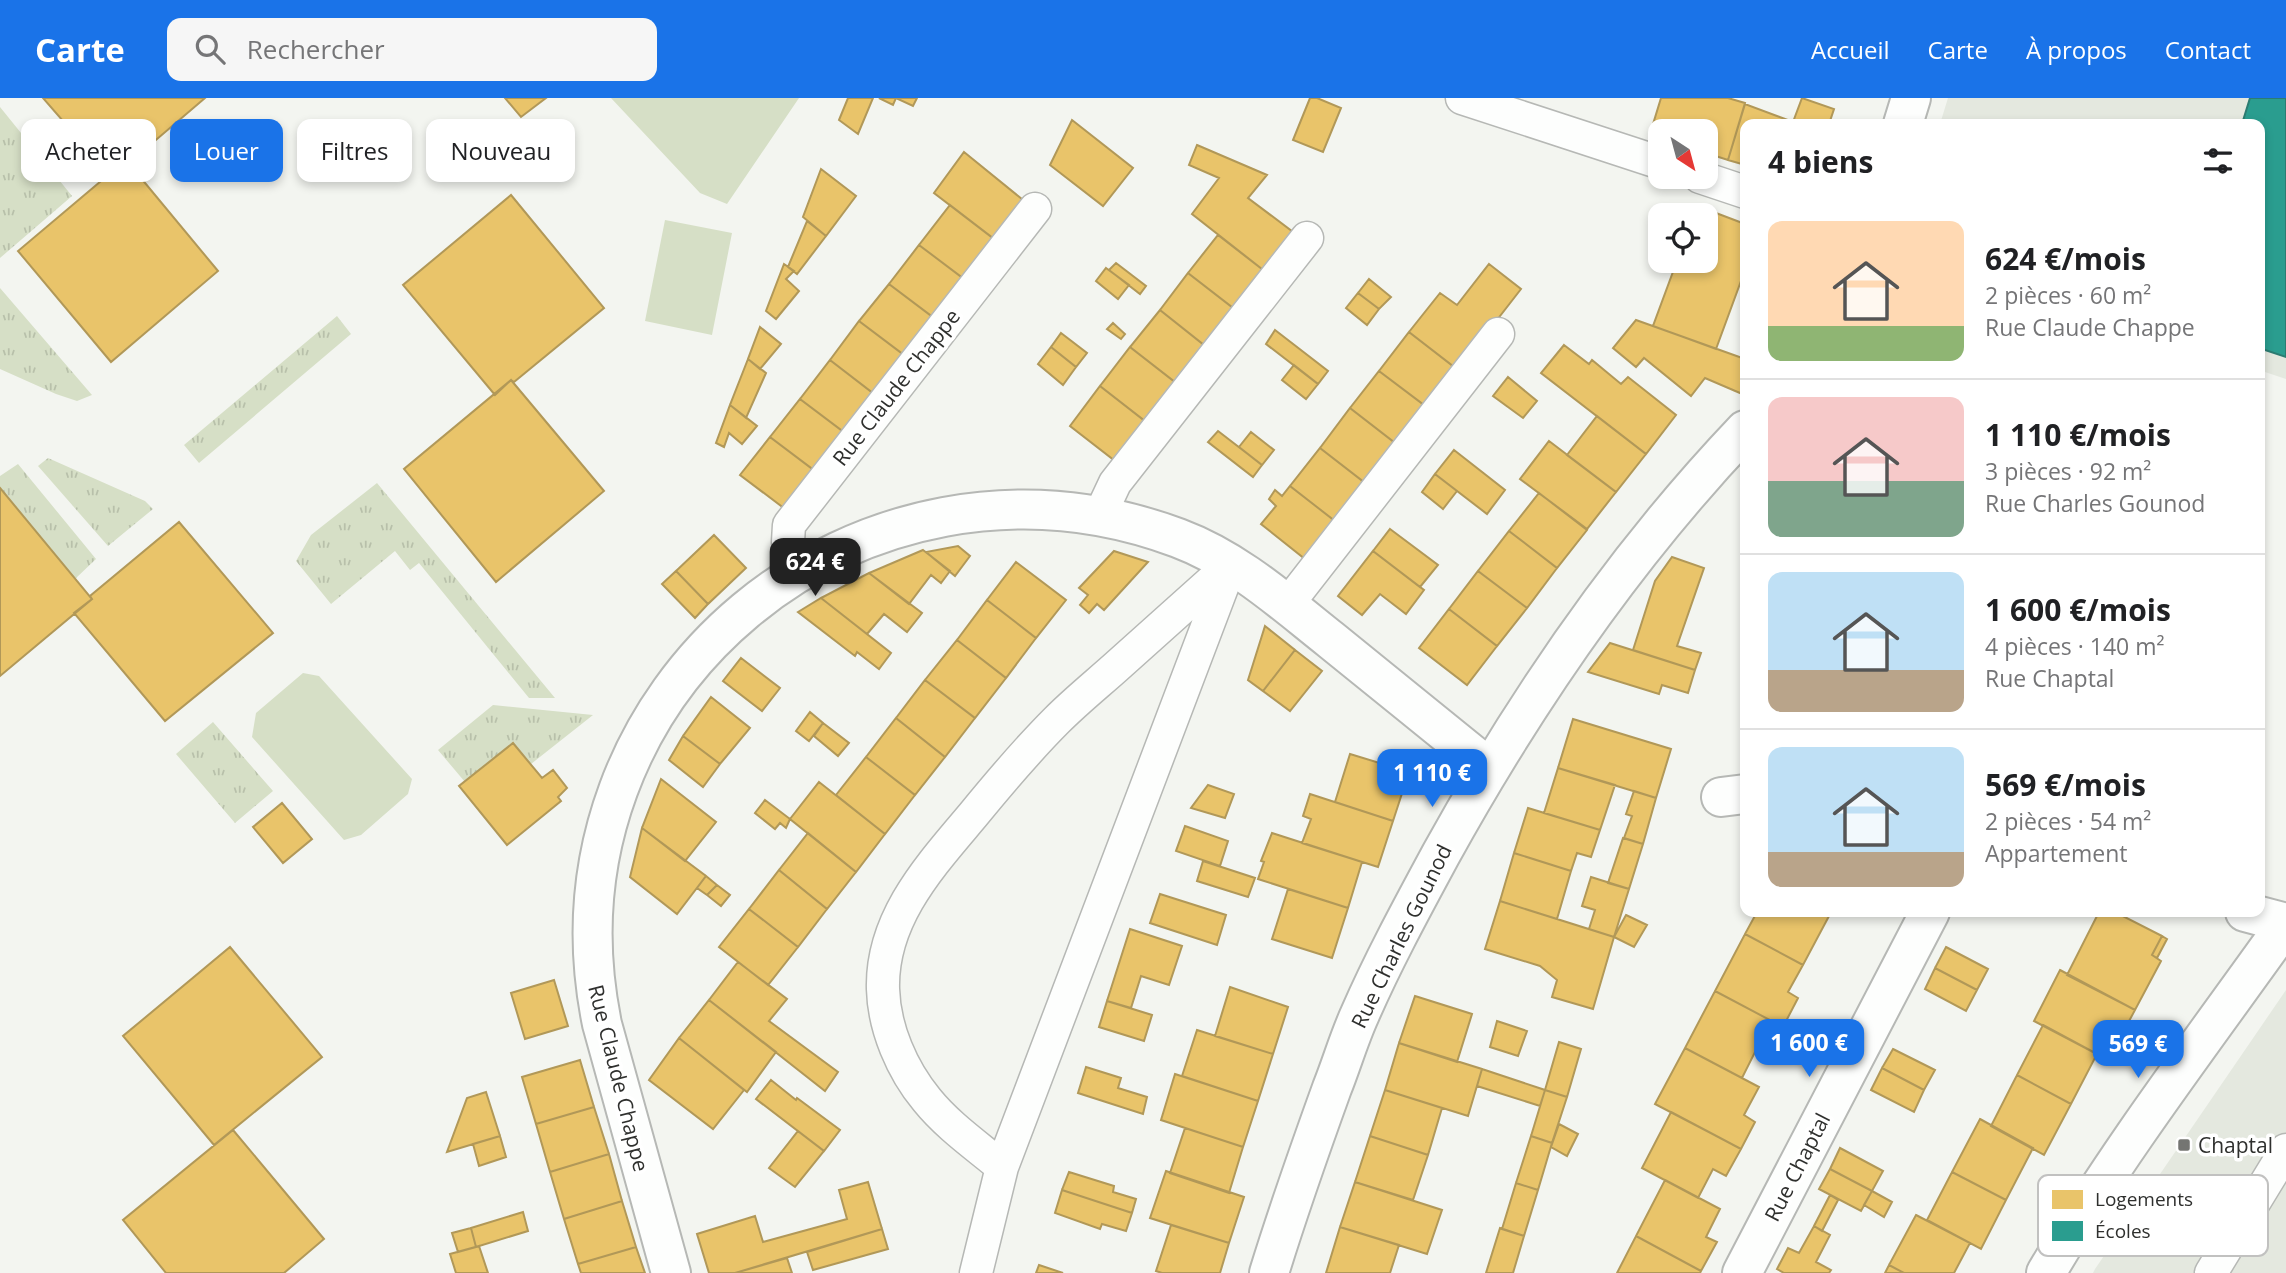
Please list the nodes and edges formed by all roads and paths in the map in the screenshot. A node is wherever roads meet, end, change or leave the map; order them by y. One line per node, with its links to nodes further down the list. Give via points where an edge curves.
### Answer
1 (1462, 98): 4 (lane)
2 (1911, 98): 3 (street)
3 (1905, 119)
4 (1648, 159)
5 (1718, 183): 6 (lane)
6 (1740, 190)
7 (1035, 209): 13 (lane, Rue Claude Chappe, via 789,525)
8 (1307, 238): 11 (lane, via 1115,483)
9 (1498, 334): 14 (lane)
10 (1740, 436): 15 (street, Rue Charles Gounod, via 1608,594)
11 (1099, 517): 12 (street, Rue Claude Chappe, via 1178,538); 13 (street, Rue Claude Chappe, via 1021,510 940,517 868,539)
12 (1231, 564): 14 (street, Rue Claude Chappe); 20 (lane); 20 (lane, via 1031,746 926,871 892,931 884,959 883,990 897,1051 927,1101)
13 (796, 575): 25 (street, Rue Claude Chappe, via 715,636 669,694 631,760 599,860 592,930 595,991)
14 (1286, 605): 15 (street, Rue Claude Chappe)
15 (1489, 768): 27 (street, Rue Charles Gounod, via 1403,924 1360,1014)
16 (1927, 917): 28 (street, Rue Chaptal)
17 (2262, 917): 18 (street)
18 (2286, 924): 21 (street)
19 (2286, 1150): 22 (lane)
20 (1002, 1167): 26 (lane)
21 (2109, 1175)
22 (2268, 1180)
23 (2057, 1256): 29 (street)
24 (2221, 1256): 30 (lane)
25 (671, 1273)
26 (976, 1273)
27 (1269, 1273)
28 (1742, 1273)
29 (2046, 1273)
30 (2211, 1273)

